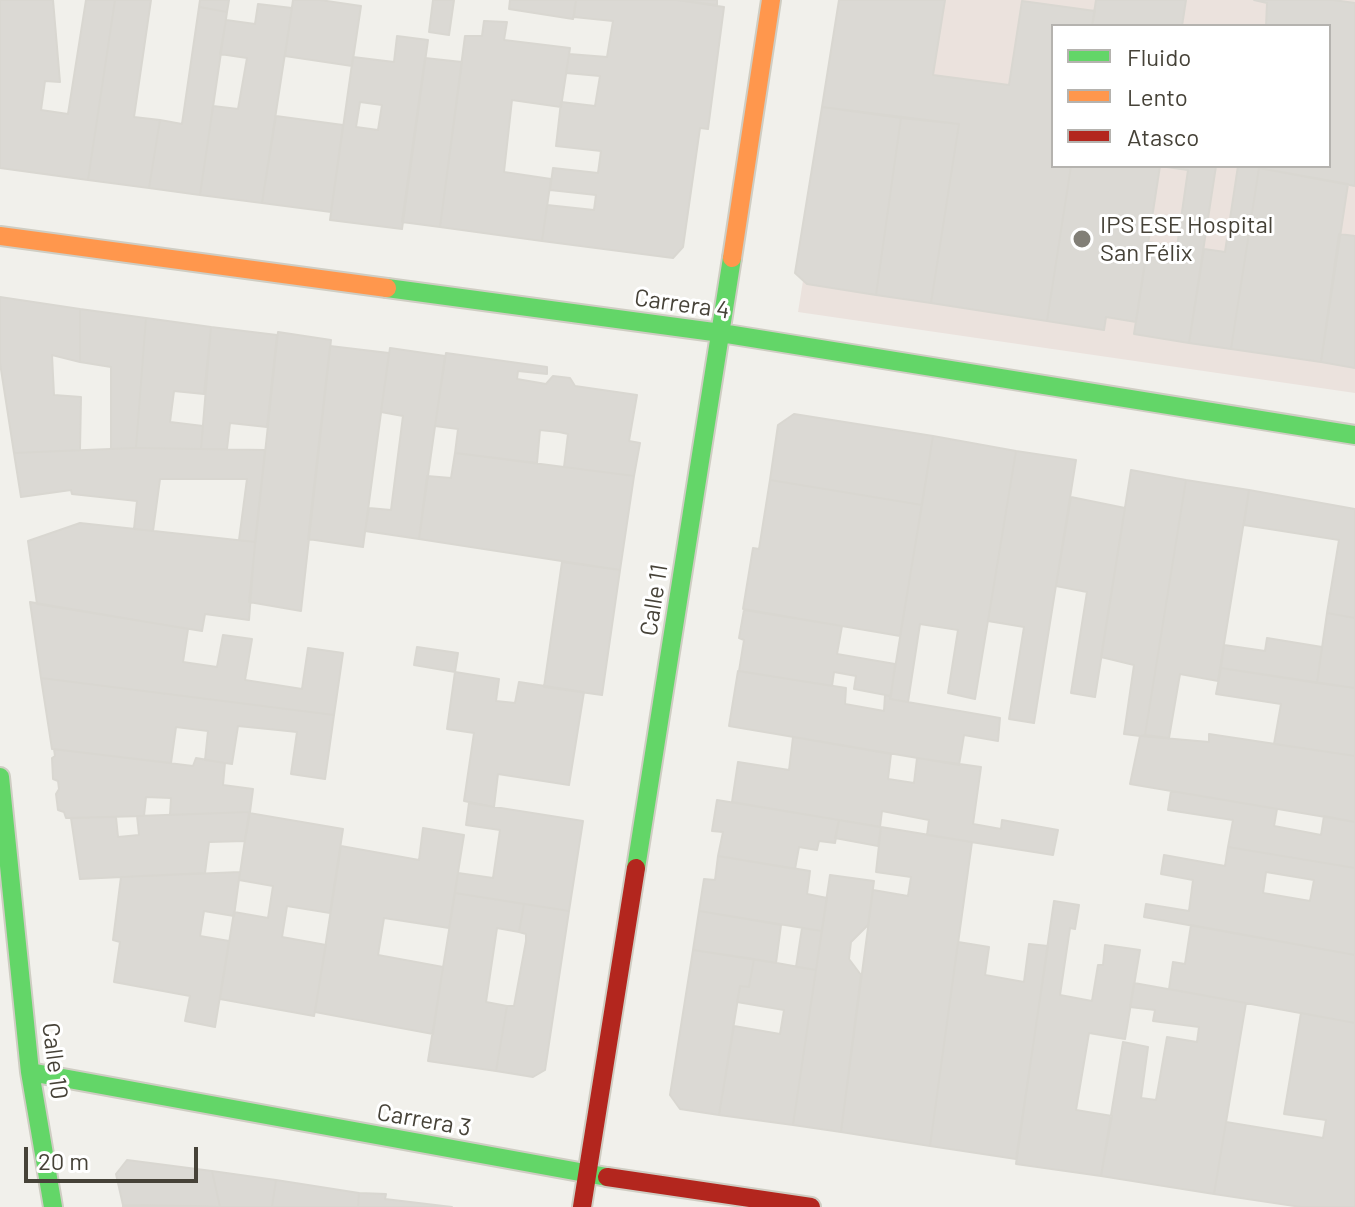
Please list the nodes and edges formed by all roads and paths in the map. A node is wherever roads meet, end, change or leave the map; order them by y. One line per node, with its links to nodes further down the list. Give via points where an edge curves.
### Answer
1 (771, 0): 3 (main road, Calle 11)
2 (0, 236): 3 (main road, Carrera 4)
3 (721, 333): 4 (main road, Carrera 4); 7 (main road, Calle 11)
4 (1355, 435)
5 (0, 777): 6 (main road, Calle 10)
6 (30, 1072): 7 (main road, Carrera 3); 8 (main road, Calle 10)
7 (587, 1174): 9 (main road, Calle 11); 10 (main road, Carrera 3)
8 (53, 1207)
9 (582, 1207)
10 (811, 1207)

